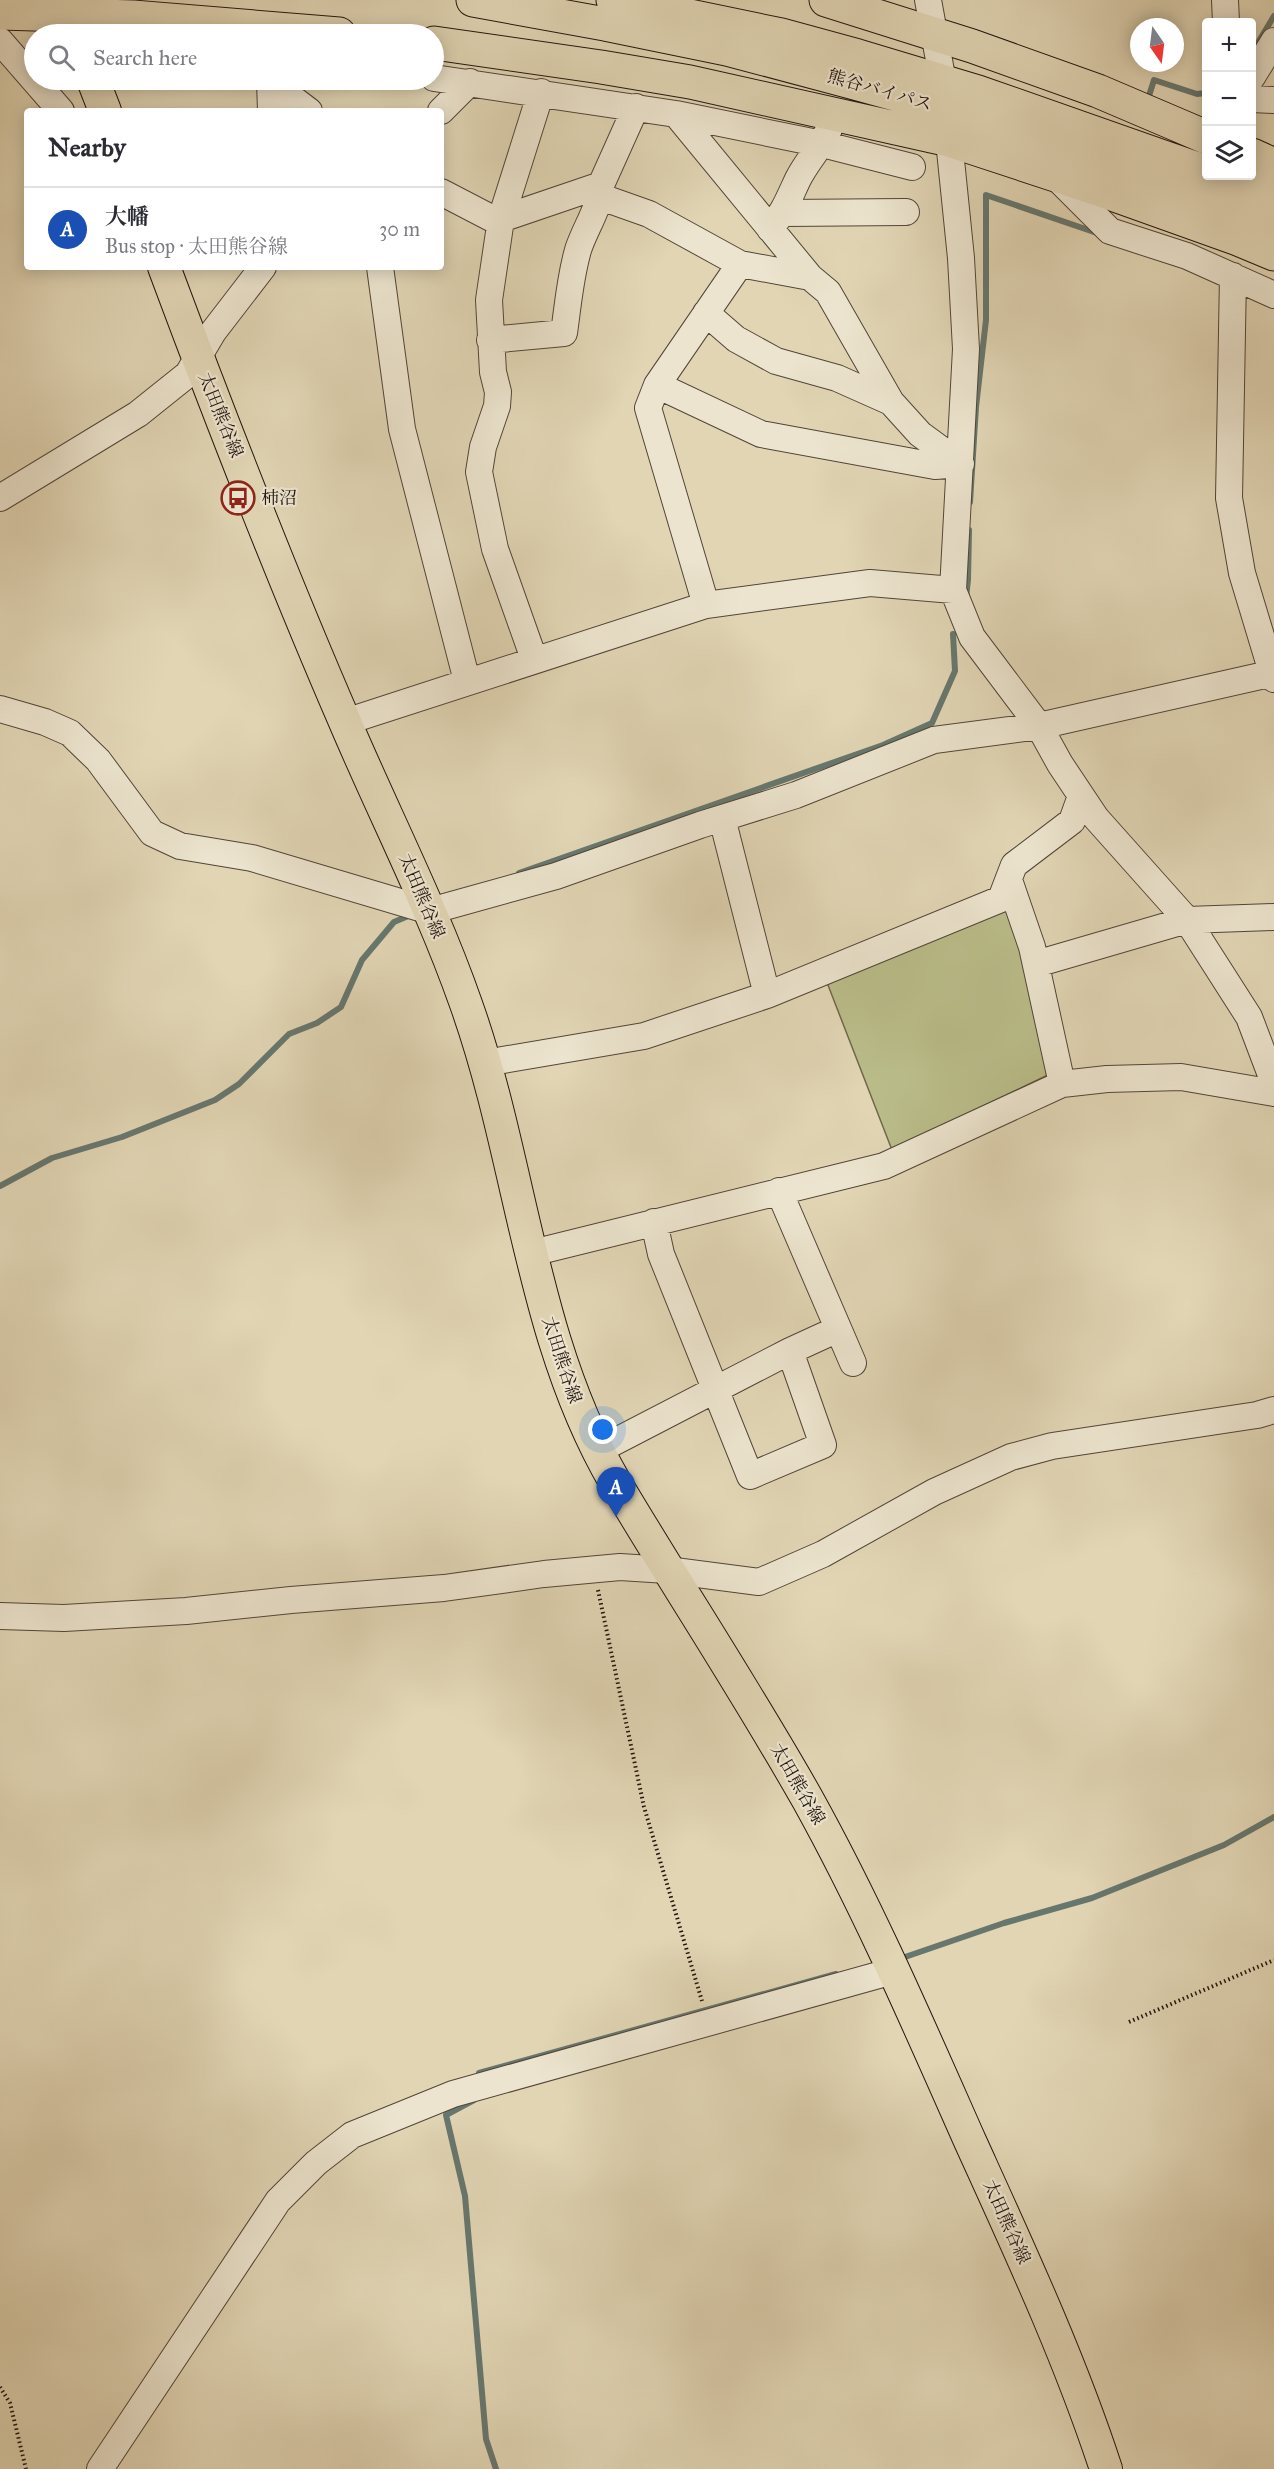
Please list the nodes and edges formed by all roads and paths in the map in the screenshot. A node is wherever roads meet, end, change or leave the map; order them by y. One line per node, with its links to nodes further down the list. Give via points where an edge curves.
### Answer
1 (473, 0): 23 (highway, 熊谷バイパス)
2 (613, 0): 23 (highway, 熊谷バイパス, via 782,36)
3 (826, 0): 10 (highway)
4 (928, 0): 10 (street)
5 (1225, 0): 8 (street)
6 (0, 13): 7 (highway)
7 (69, 16): 9 (highway)
8 (1226, 18)
9 (170, 24)
10 (936, 34): 23 (street); 34 (highway, via 1098,91)
11 (1274, 41): 15 (street)
12 (0, 42): 14 (street)
13 (444, 44): 33 (highway, via 690,82)
14 (24, 69)
15 (1254, 72)
16 (444, 79): 17 (street)
17 (470, 82): 22 (street); 31 (street)
18 (42, 90): 27 (street)
19 (97, 90): 28 (main road)
20 (270, 90): 29 (street)
21 (282, 90): 30 (street)
22 (541, 92): 26 (street); 47 (street)
23 (944, 95): 35 (street); 40 (highway, 熊谷バイパス, via 978,92); 49 (highway, 熊谷バイパス, via 975,116)
24 (1256, 99): 25 (street)
25 (1274, 100)
26 (636, 107): 32 (street); 43 (street)
27 (58, 108)
28 (104, 108)
29 (271, 108)
30 (305, 108)
31 (444, 108)
32 (676, 114): 36 (street); 48 (street)
33 (836, 114): 35 (highway); 36 (street)
34 (1202, 135)
35 (949, 141): 41 (highway); 63 (street, via 966,349)
36 (822, 144): 39 (street); 48 (street, via 799,177)
37 (1256, 157): 38 (highway)
38 (1274, 165)
39 (912, 167)
40 (1202, 171)
41 (1053, 174): 50 (highway); 55 (street, via 1110,231)
42 (1225, 180): 45 (highway)
43 (601, 191): 47 (street); 51 (street); 59 (street, via 579,248 564,333)
44 (444, 194): 47 (street, via 491,218)
45 (1274, 199)
46 (906, 212): 48 (street)
47 (501, 219): 59 (street, via 489,300)
48 (777, 221): 56 (street)
49 (1274, 226)
50 (1274, 254)
51 (740, 264): 56 (street); 58 (street)
52 (165, 270): 60 (main road, 太田熊谷線)
53 (261, 270): 60 (street)
54 (380, 270): 69 (street, via 402,429)
55 (1233, 276): 57 (street); 68 (street, via 1229,498 1242,573)
56 (810, 277): 62 (street, via 828,292)
57 (1274, 295)
58 (706, 313): 61 (street); 62 (street, via 736,339 776,362 837,378)
59 (490, 340): 67 (street, via 497,399 479,472 495,549)
60 (197, 356): 64 (street, via 188,374 138,414); 71 (main road, 太田熊谷線)
61 (657, 385): 63 (street, via 762,434 934,466); 66 (street, via 648,408)
62 (891, 402): 63 (street, via 920,434)
63 (961, 464): 65 (street)
64 (0, 498)
65 (953, 590): 66 (street, via 870,583); 72 (street, via 972,637)
66 (706, 605): 67 (street)
67 (534, 659): 69 (street)
68 (1274, 675): 72 (street)
69 (467, 681): 71 (street)
70 (0, 709): 76 (street, via 70,733 99,760 152,833 180,846 252,858)
71 (345, 722): 76 (main road, 太田熊谷線)
72 (1039, 726): 73 (street); 74 (street, via 934,740 796,795)
73 (1081, 796): 75 (street, via 1072,821 1014,866); 78 (street)
74 (722, 818): 76 (street, via 556,876); 80 (street)
75 (1009, 880): 79 (street); 80 (street, via 1001,899)
76 (430, 910): 81 (main road, 太田熊谷線)
77 (1274, 917): 78 (street)
78 (1187, 920): 79 (street); 82 (street, via 1249,1017)
79 (1036, 964): 83 (street)
80 (767, 996): 81 (street, via 644,1036)
81 (485, 1063): 87 (main road, 太田熊谷線)
82 (1274, 1083)
83 (1062, 1084): 84 (street, via 1181,1077); 85 (street, via 884,1166)
84 (1274, 1093)
85 (779, 1191): 86 (street); 88 (street)
86 (654, 1222): 87 (street); 91 (street, via 661,1254)
87 (532, 1253): 93 (main road, 太田熊谷線, via 565,1377)
88 (838, 1329): 89 (street); 90 (street)
89 (790, 1351): 91 (street); 91 (street, via 823,1445 750,1476)
90 (853, 1363)
91 (716, 1389): 93 (street)
92 (1274, 1410): 95 (street, via 1052,1446 1011,1457 934,1492 823,1554 759,1582)
93 (597, 1451): 95 (main road, 太田熊谷線)
94 (594, 1569): 95 (street); 96 (street, via 444,1588 186,1611 64,1618); 99 (path, via 644,1807)
95 (667, 1570): 98 (main road, 太田熊谷線, via 830,1840)
96 (0, 1616)
97 (1274, 1960): 100 (path)
98 (892, 1971): 99 (street); 104 (main road, 太田熊谷線, via 1053,2327)
99 (708, 2022): 103 (street, via 468,2090 352,2135 315,2163 278,2201)
100 (1129, 2022)
101 (0, 2387): 102 (path, via 10,2403)
102 (26, 2469)
103 (100, 2469)
104 (1106, 2469)

